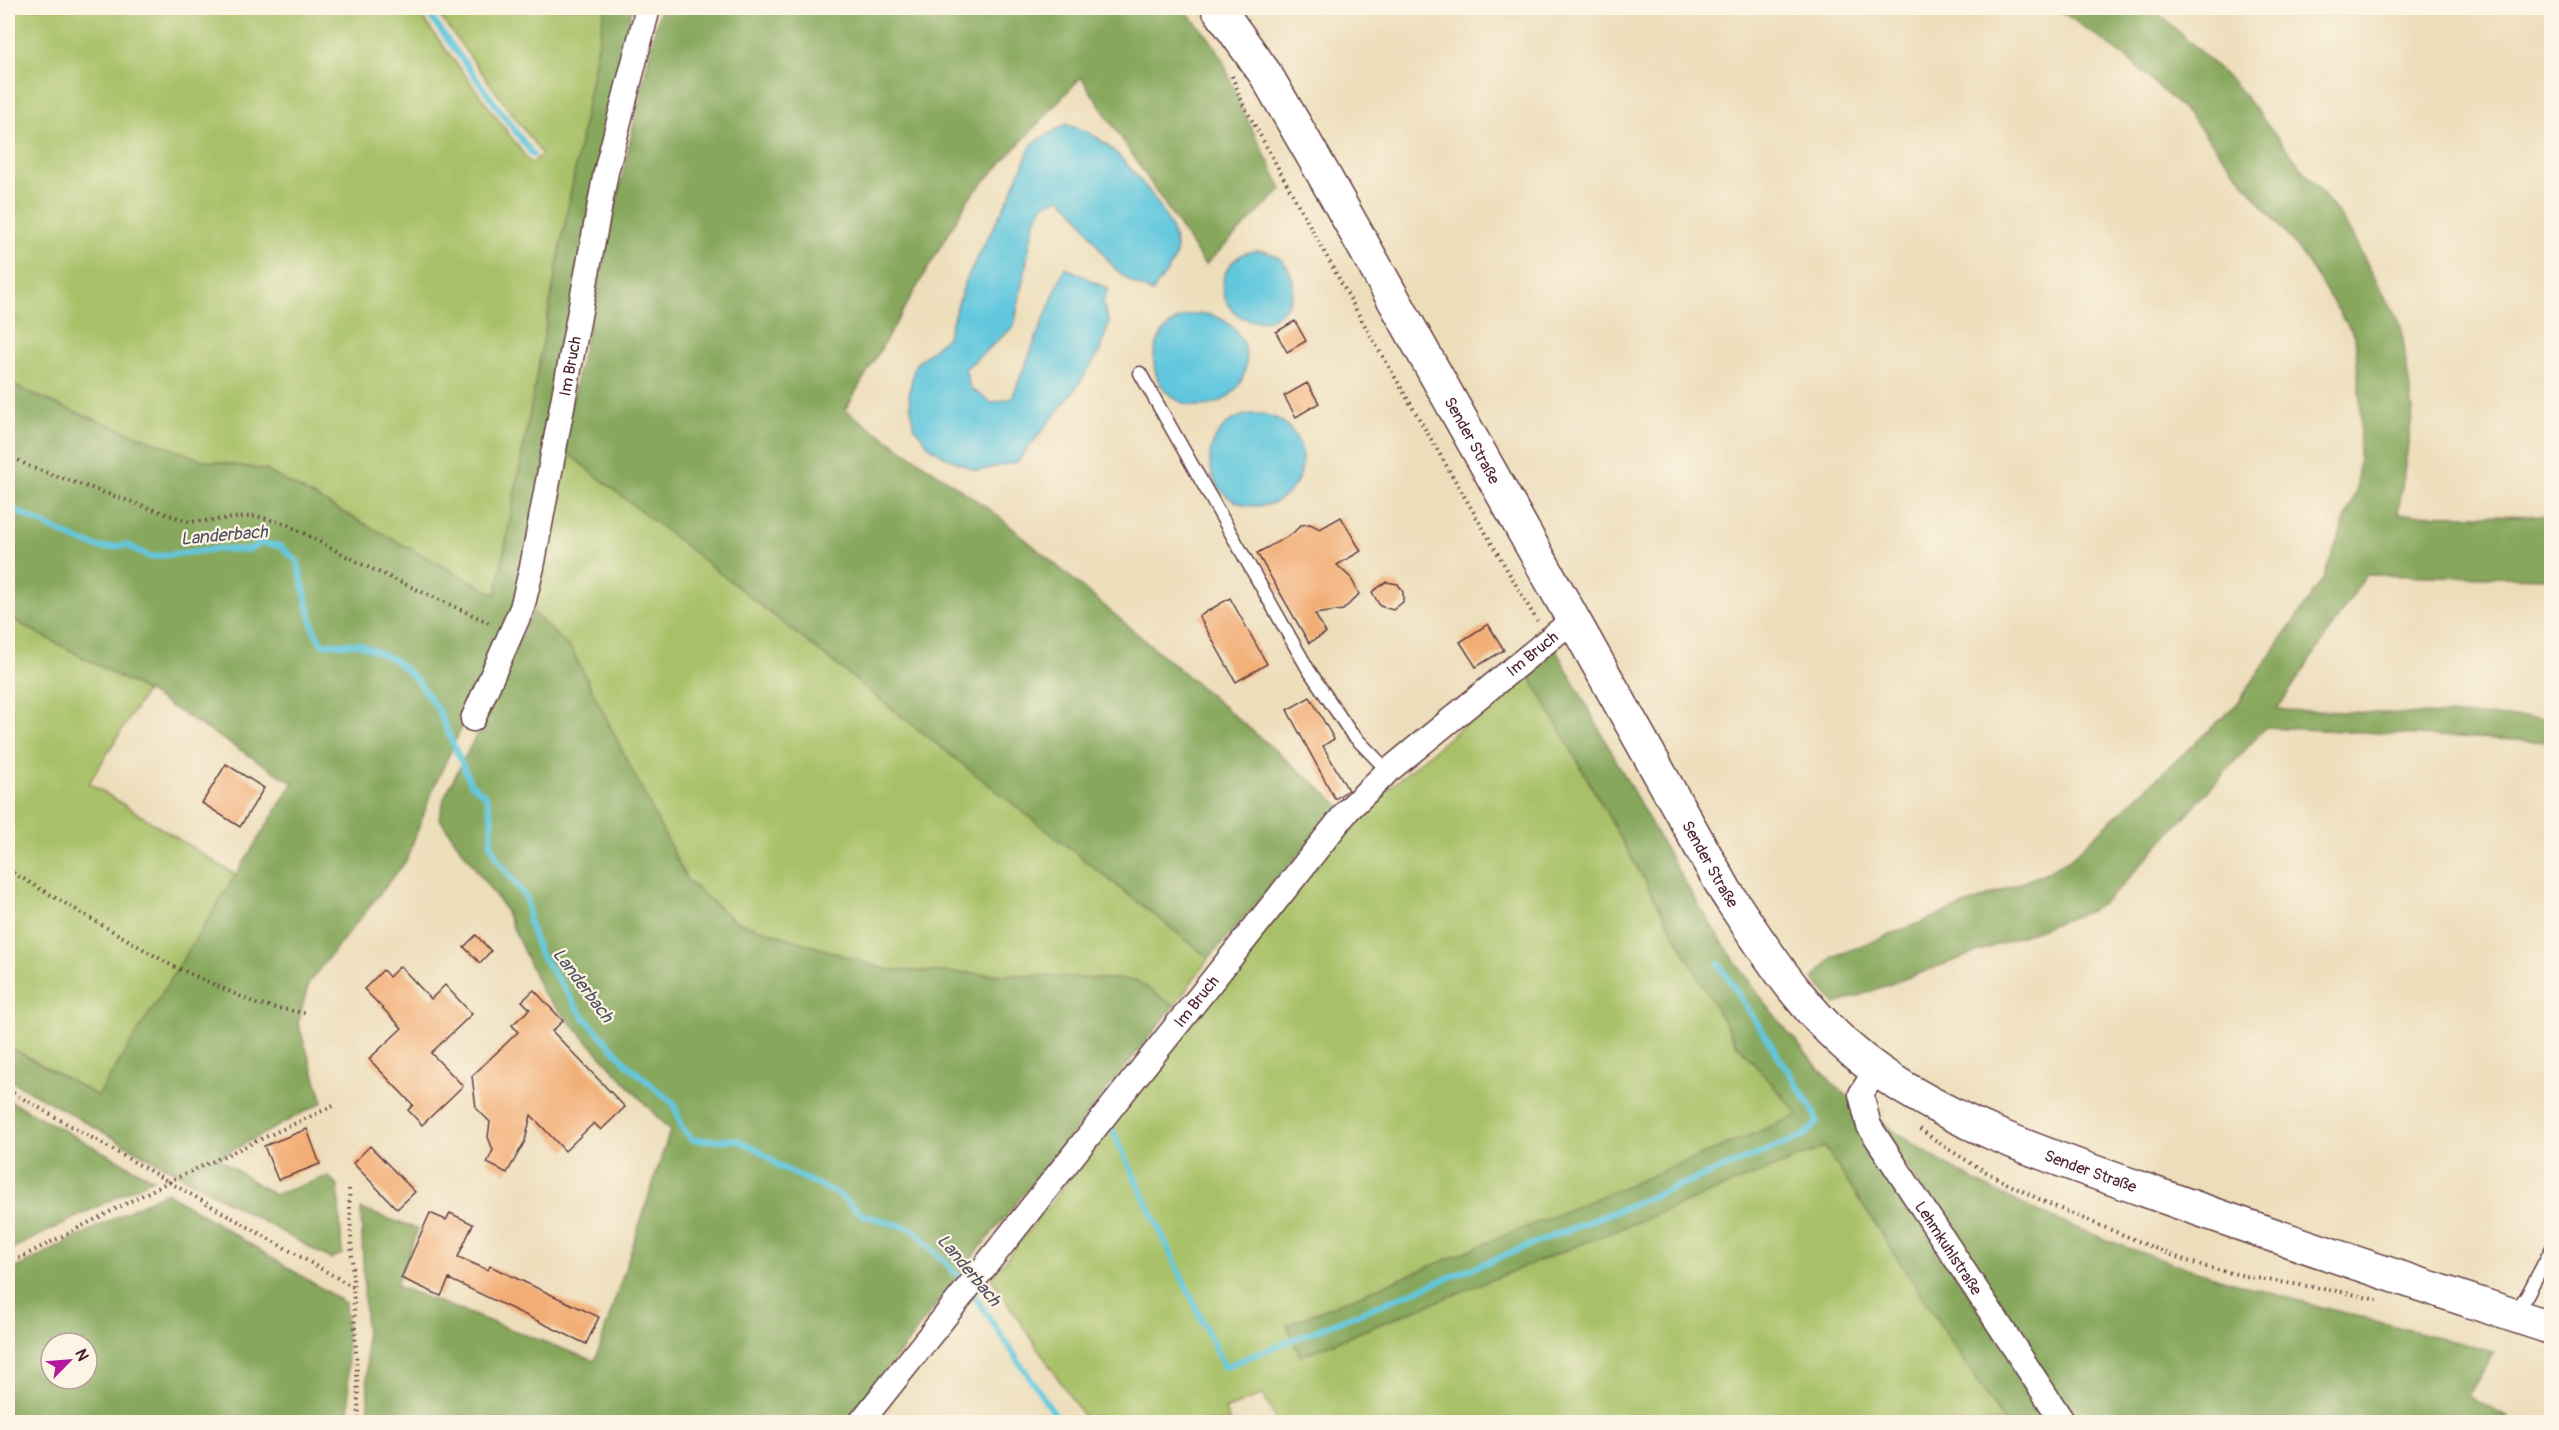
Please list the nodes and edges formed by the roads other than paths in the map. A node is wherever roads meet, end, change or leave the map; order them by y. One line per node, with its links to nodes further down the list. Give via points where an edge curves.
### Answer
1 (648, 8): 5 (street, Im Bruch, via 606,172 522,608)
2 (1218, 8): 4 (main road, Sender Straße, via 1266,75)
3 (1140, 373): 6 (lane, via 1308,669 1352,733)
4 (1574, 619): 6 (street, Im Bruch); 7 (main road, Sender Straße, via 1726,892 1788,984 1827,1027)
5 (473, 718)
6 (1388, 771): 11 (street, Im Bruch, via 1348,810)
7 (1876, 1070): 9 (main road, Sender Straße, via 1947,1113 1997,1136 2271,1236); 12 (street, Lehmkuhlstraße, via 1861,1094 1869,1126)
8 (2552, 1248): 9 (lane, via 2526,1297)
9 (2511, 1314): 10 (main road, Sender Straße)
10 (2552, 1328)
11 (861, 1422)
12 (2063, 1422)

